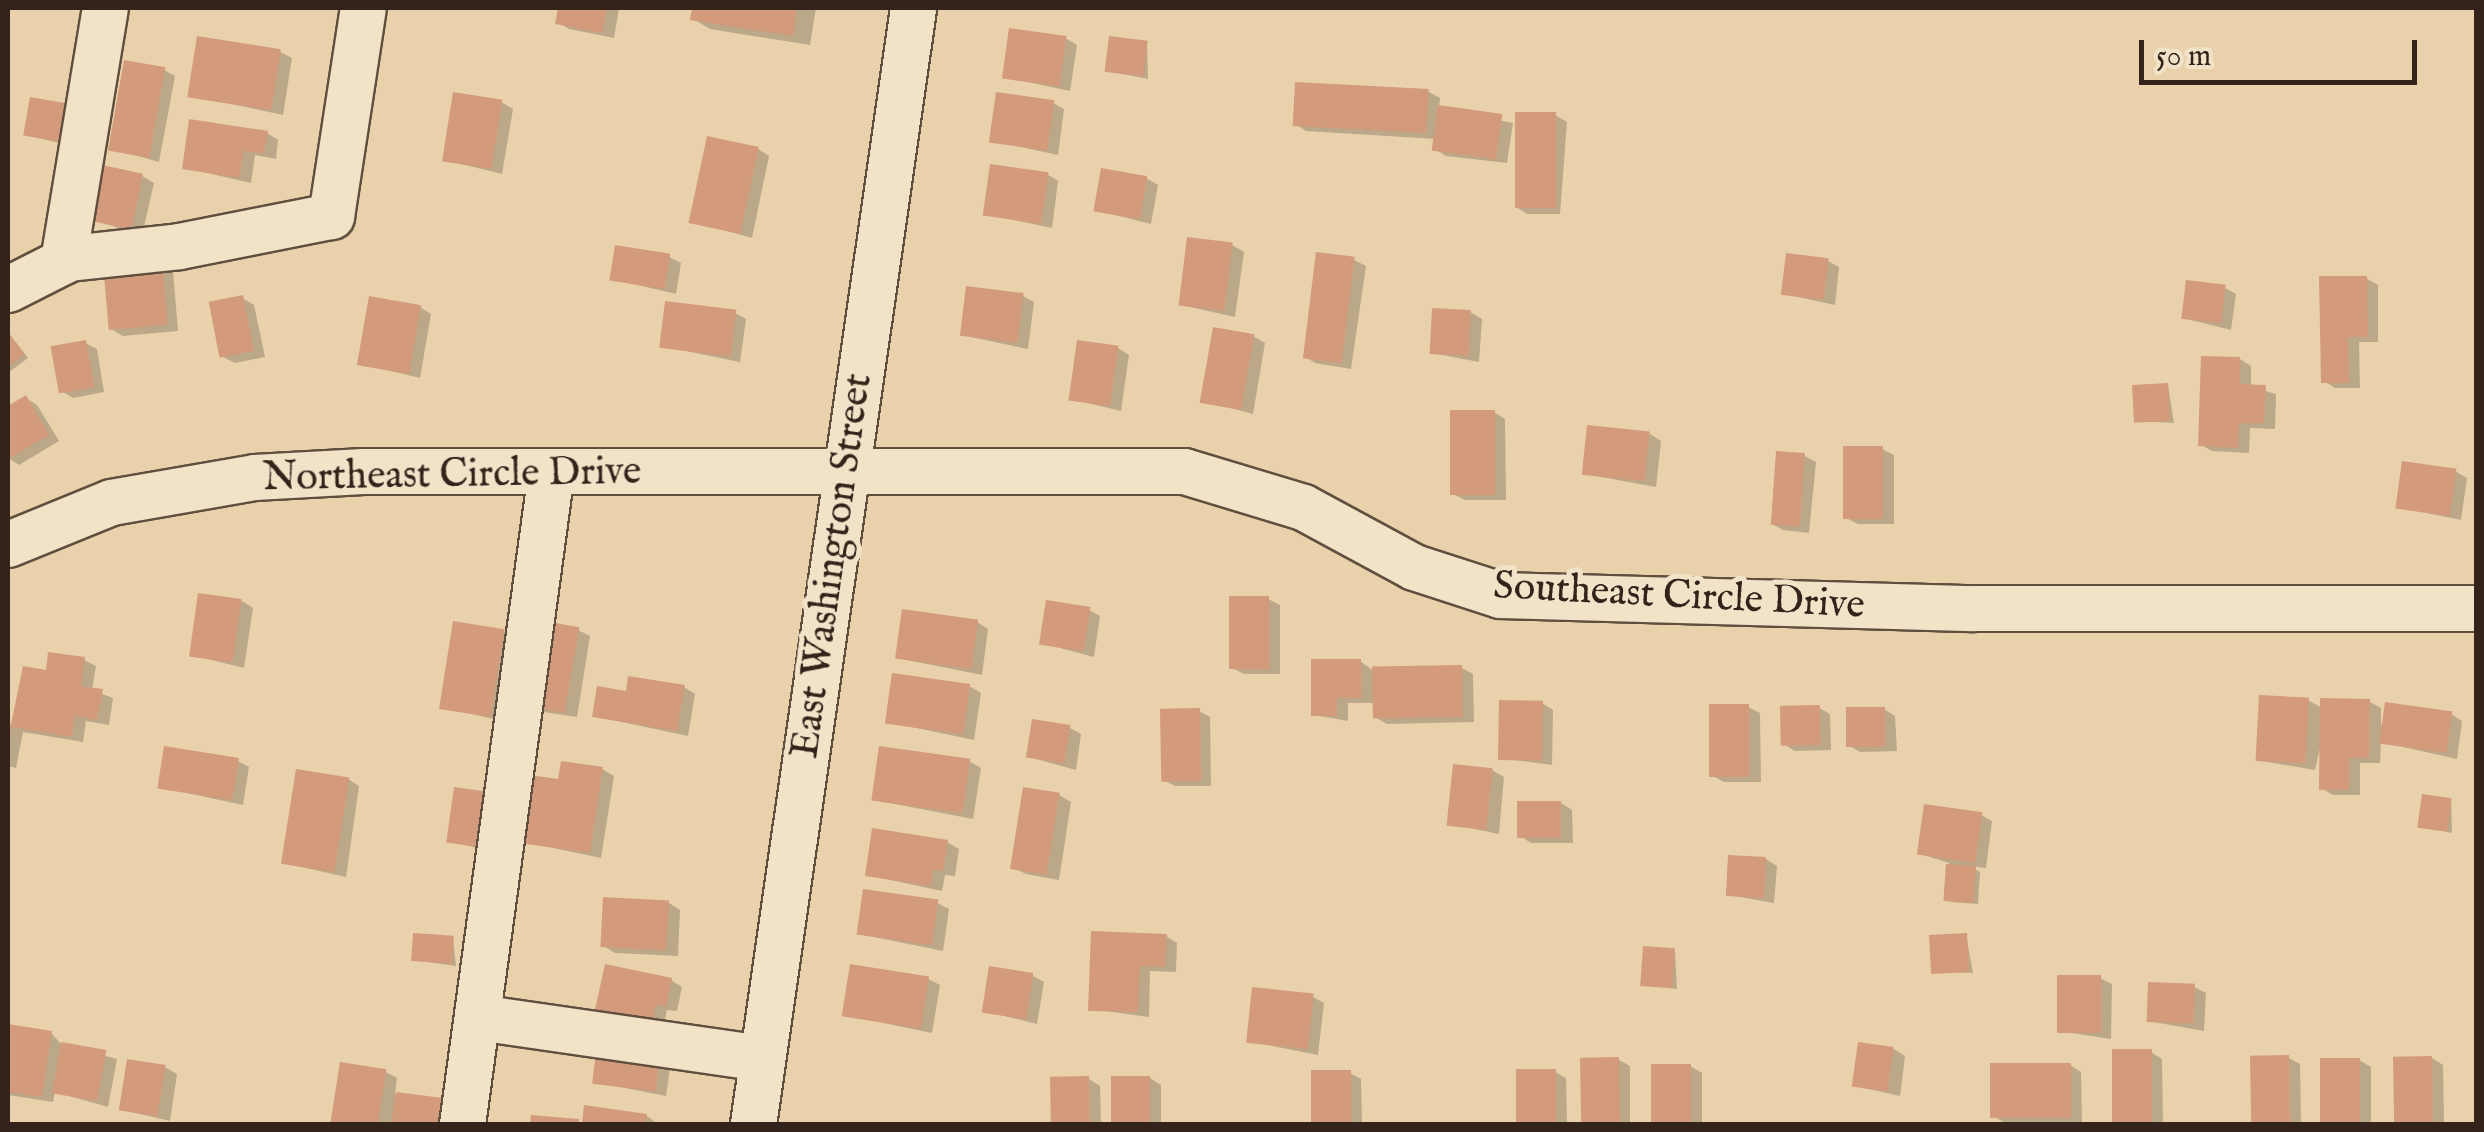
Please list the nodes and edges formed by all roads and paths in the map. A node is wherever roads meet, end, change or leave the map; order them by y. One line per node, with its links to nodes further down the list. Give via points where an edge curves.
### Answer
1 (104, 8): 4 (street)
2 (363, 8): 4 (street, via 331,216)
3 (913, 8): 7 (street, East Washington Street)
4 (63, 261): 5 (street)
5 (8, 289)
6 (551, 472): 7 (street, Northeast Circle Drive); 8 (street, Northeast Circle Drive, via 254,477 110,502); 10 (street)
7 (846, 474): 9 (street, Southeast Circle Drive, via 1184,471 1303,507 1414,567 1500,595 1917,607); 11 (street, East Washington Street)
8 (8, 544)
9 (2476, 608)
10 (476, 1017): 11 (street); 12 (street)
11 (762, 1058): 13 (street, East Washington Street)
12 (462, 1124)
13 (753, 1124)

